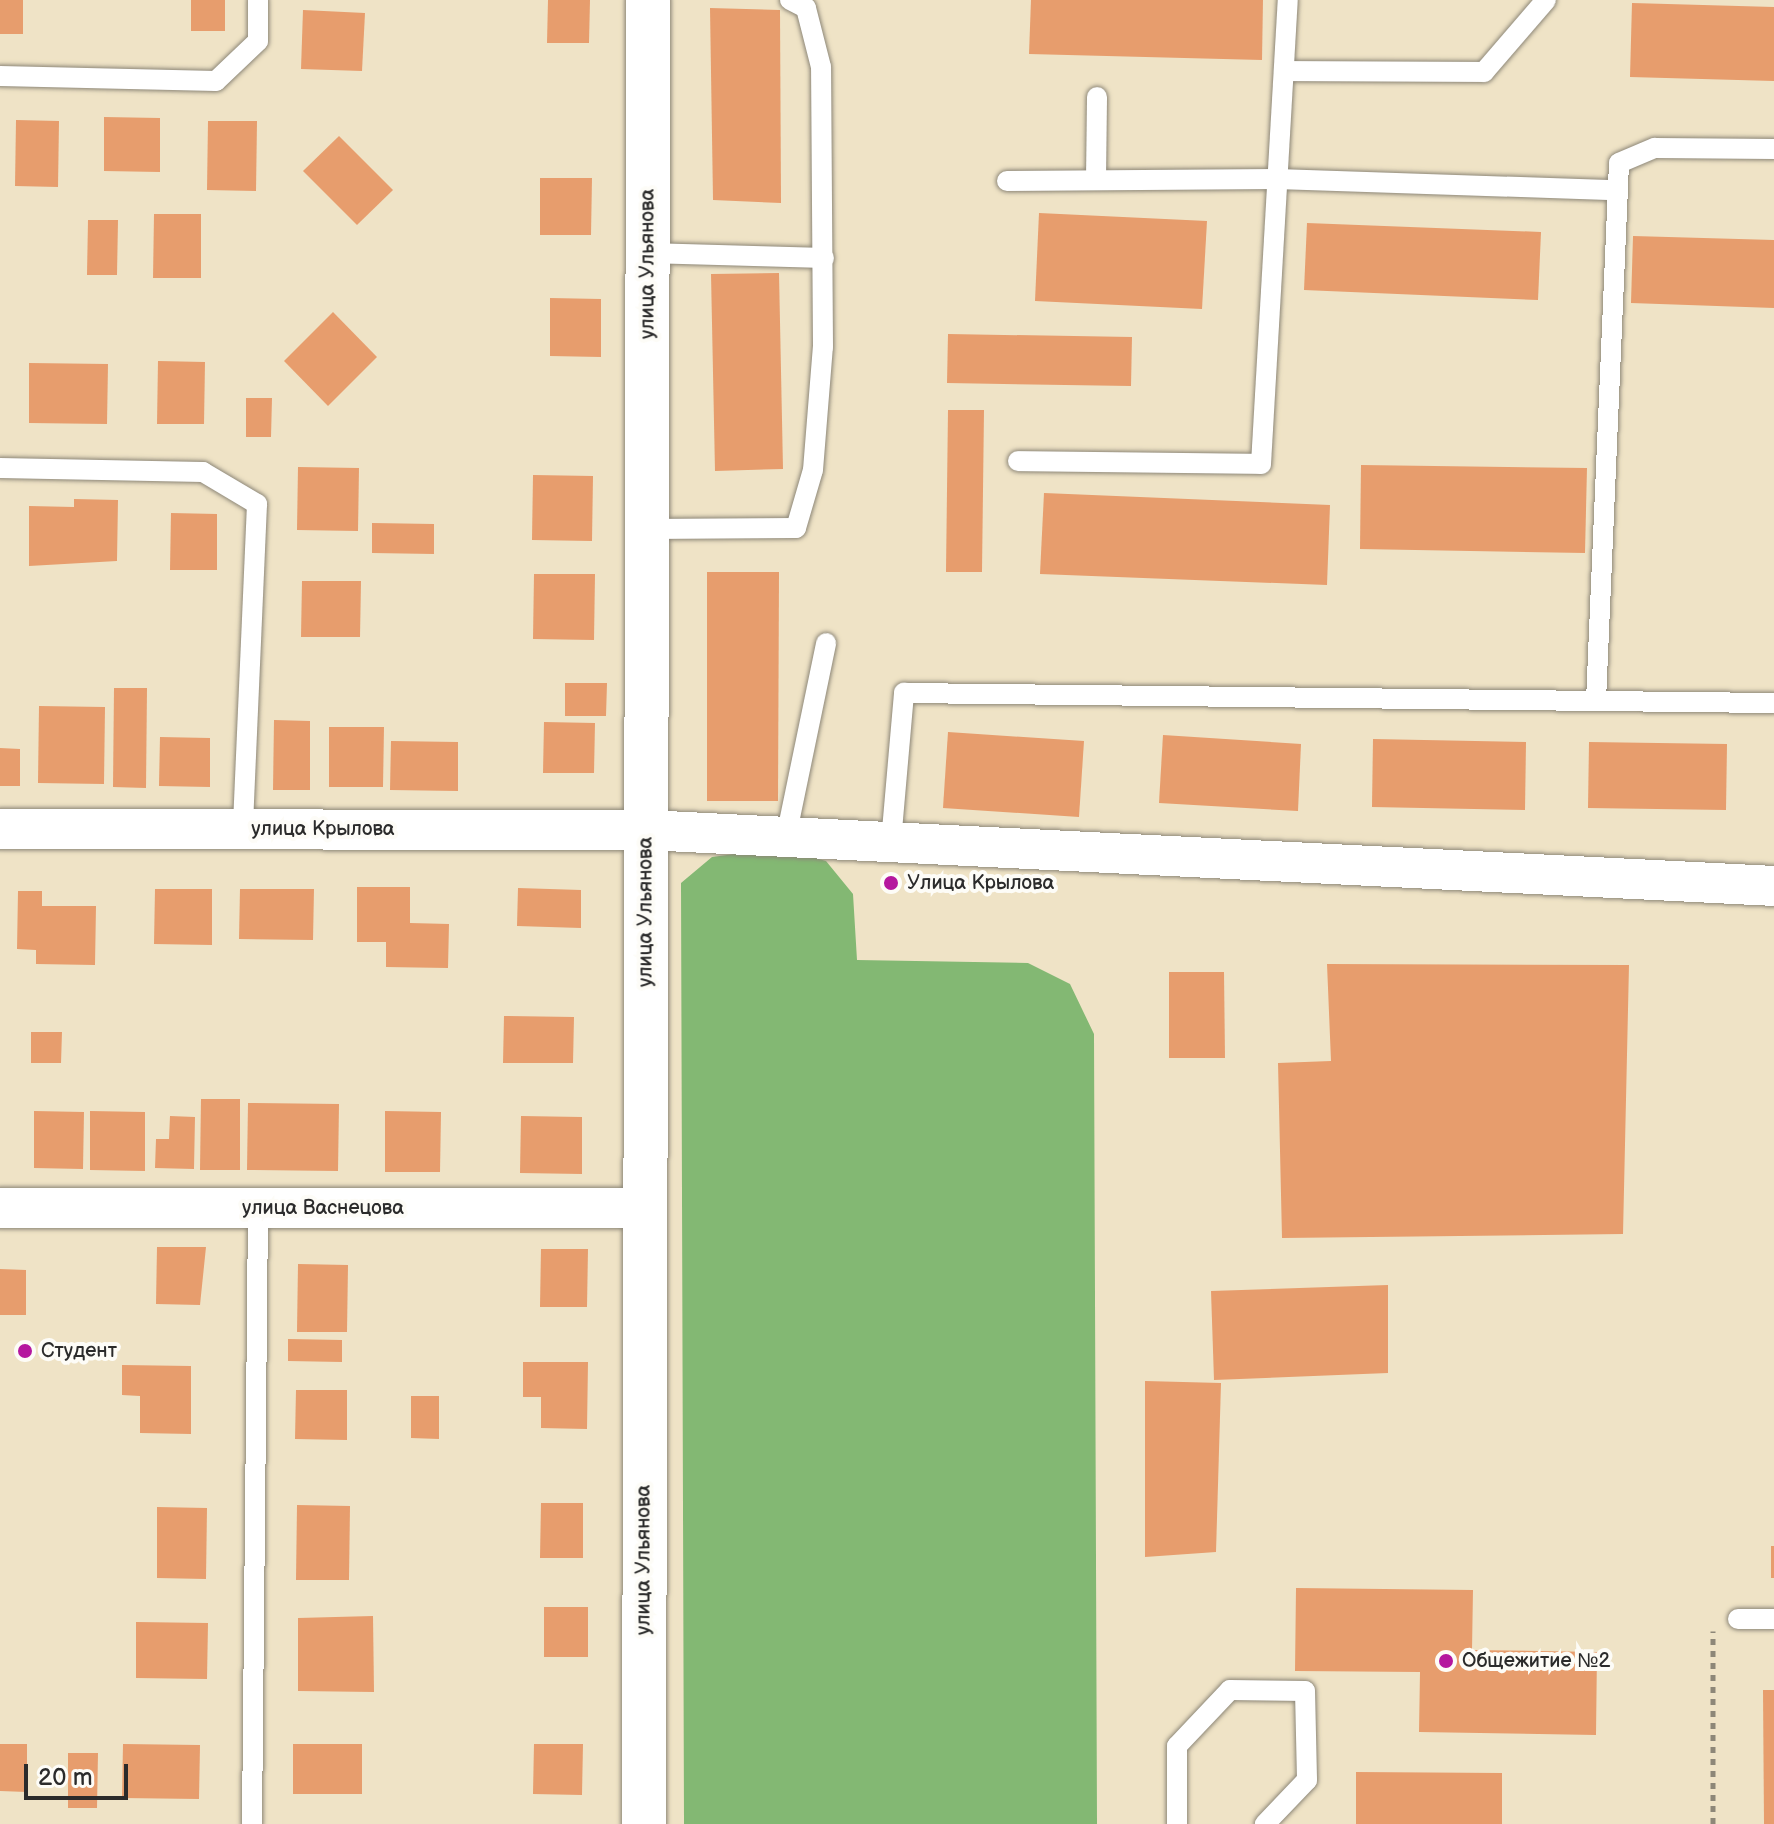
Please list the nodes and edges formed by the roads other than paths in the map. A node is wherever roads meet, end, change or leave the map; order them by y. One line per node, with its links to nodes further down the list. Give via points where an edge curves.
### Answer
1 (258, 0): 7 (lane, via 258,41 216,81)
2 (648, 0): 14 (main road, улица Ульянова)
3 (790, 0): 15 (lane, via 806,8 821,67)
4 (1288, 0): 6 (lane)
5 (1546, 0): 6 (lane, via 1484,72)
6 (1284, 71): 10 (lane)
7 (0, 76)
8 (1097, 97): 11 (lane)
9 (1774, 149): 13 (lane, via 1655,148 1619,163)
10 (1277, 179): 11 (lane); 13 (lane); 16 (lane, via 1261,464)
11 (1096, 180): 12 (lane)
12 (1007, 181)
13 (1616, 190): 20 (lane)
14 (648, 253): 15 (lane); 18 (main road, улица Ульянова)
15 (824, 258): 18 (lane, via 813,470 796,528)
16 (1018, 461)
17 (0, 468): 23 (lane, via 203,472 257,504)
18 (647, 529): 24 (main road, улица Ульянова)
19 (826, 643): 25 (lane)
20 (1596, 701): 21 (lane); 26 (lane, via 904,693)
21 (1774, 703)
22 (0, 829): 23 (street, улица Крылова)
23 (243, 829): 24 (street, улица Крылова)
24 (646, 830): 25 (street, улица Крылова); 30 (main road, улица Ульянова)
25 (786, 837): 26 (street, улица Крылова)
26 (891, 842): 27 (street, улица Крылова)
27 (1774, 886)
28 (0, 1208): 29 (street, улица Васнецова)
29 (258, 1208): 30 (street, улица Васнецова); 33 (lane)
30 (645, 1208): 34 (main road, улица Ульянова)
31 (1738, 1619): 32 (lane)
32 (1774, 1619)
33 (252, 1824)
34 (644, 1824)
35 (1177, 1824): 36 (lane, via 1177,1746 1230,1690 1305,1691 1307,1780)
36 (1265, 1824)

